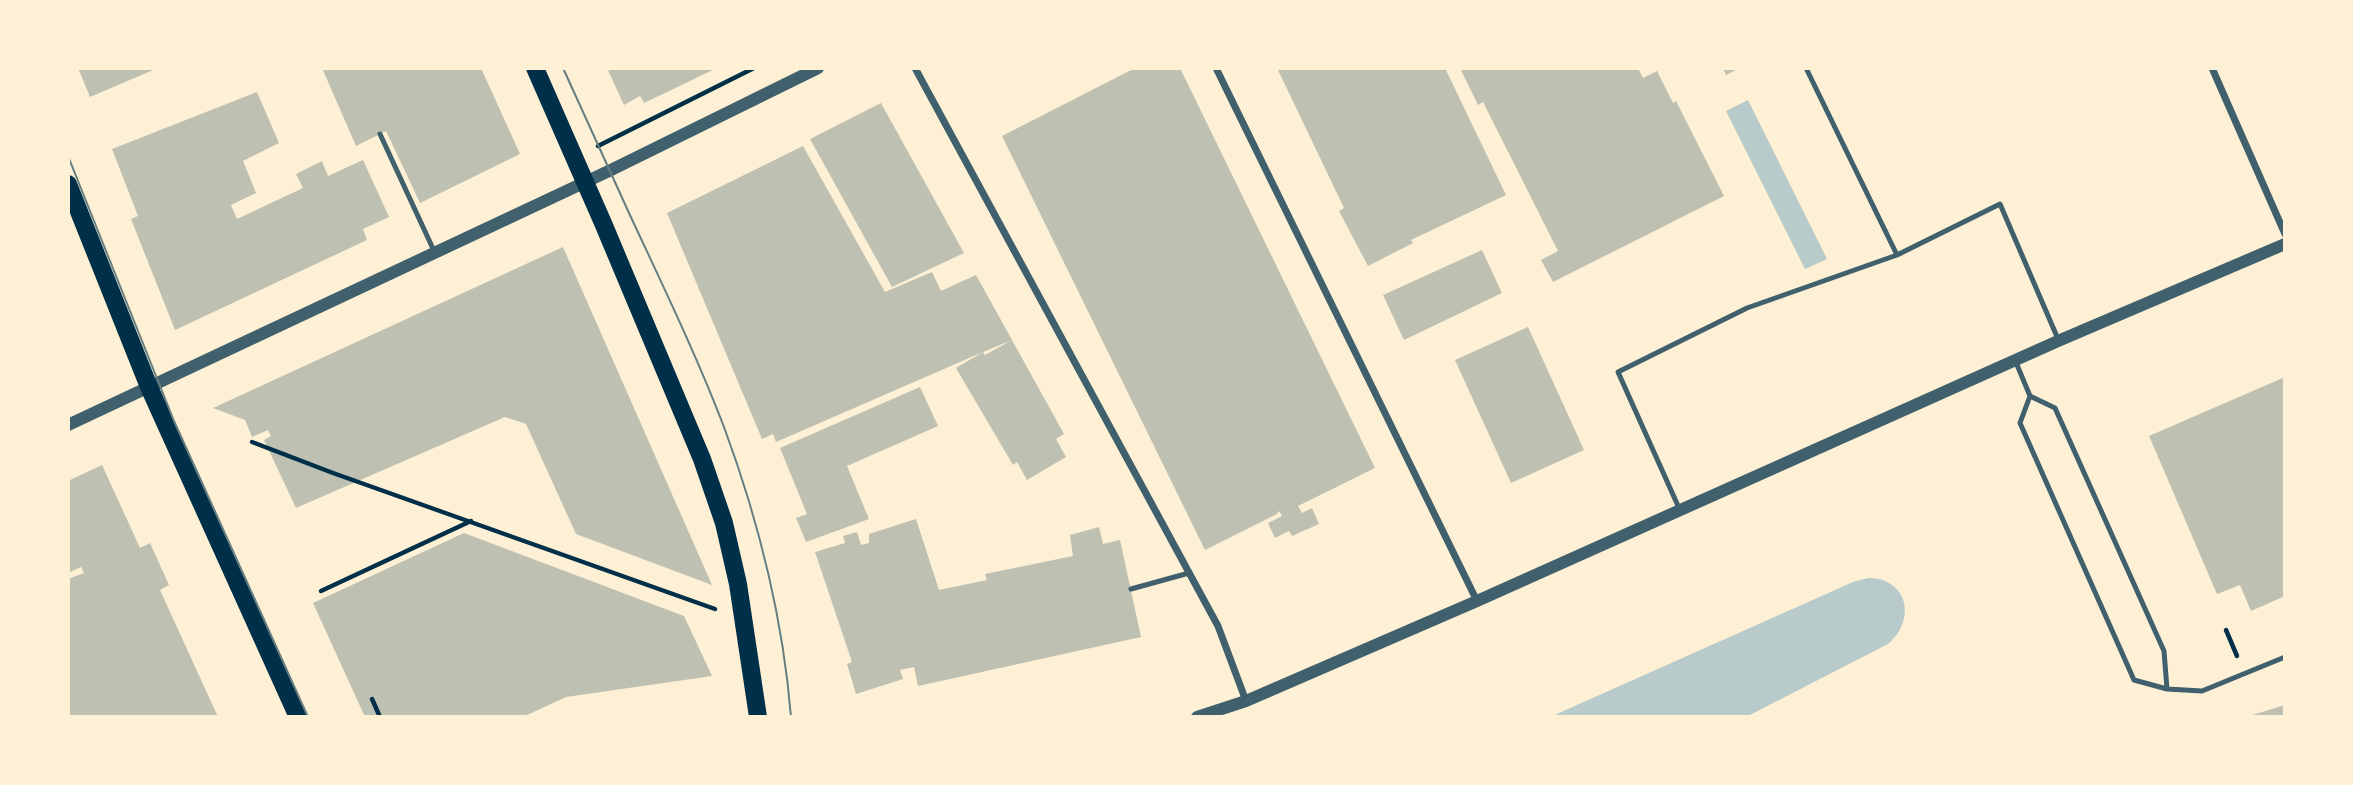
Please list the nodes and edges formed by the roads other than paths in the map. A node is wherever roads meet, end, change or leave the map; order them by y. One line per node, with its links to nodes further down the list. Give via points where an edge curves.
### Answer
1 (535, 68): 8 (main road)
2 (818, 68): 8 (street)
3 (915, 68): 20 (street)
4 (1216, 68): 22 (street)
5 (1806, 68): 13 (lane)
6 (2212, 68): 10 (street)
7 (380, 134): 12 (lane)
8 (586, 182): 12 (street); 27 (main road, via 702,459 724,523)
9 (68, 184): 16 (main road)
10 (2285, 234)
11 (2285, 244): 14 (street)
12 (435, 253): 16 (street)
13 (1897, 255): 14 (lane, via 2000,204); 19 (lane, via 1747,308 1618,372)
14 (2058, 341): 15 (street)
15 (2015, 360): 17 (lane); 19 (street)
16 (149, 387): 18 (street); 26 (main road)
17 (2030, 396): 24 (lane, via 2055,408 2164,651); 24 (lane, via 2020,423 2134,680)
18 (68, 425)
19 (1681, 511): 22 (street)
20 (1189, 573): 21 (lane); 25 (street, via 1218,626)
21 (1130, 589)
22 (1477, 601): 25 (street)
23 (2285, 657): 24 (lane, via 2202,691)
24 (2167, 689)
25 (1246, 701): 28 (street)
26 (298, 717)
27 (758, 717)
28 (1197, 717)

